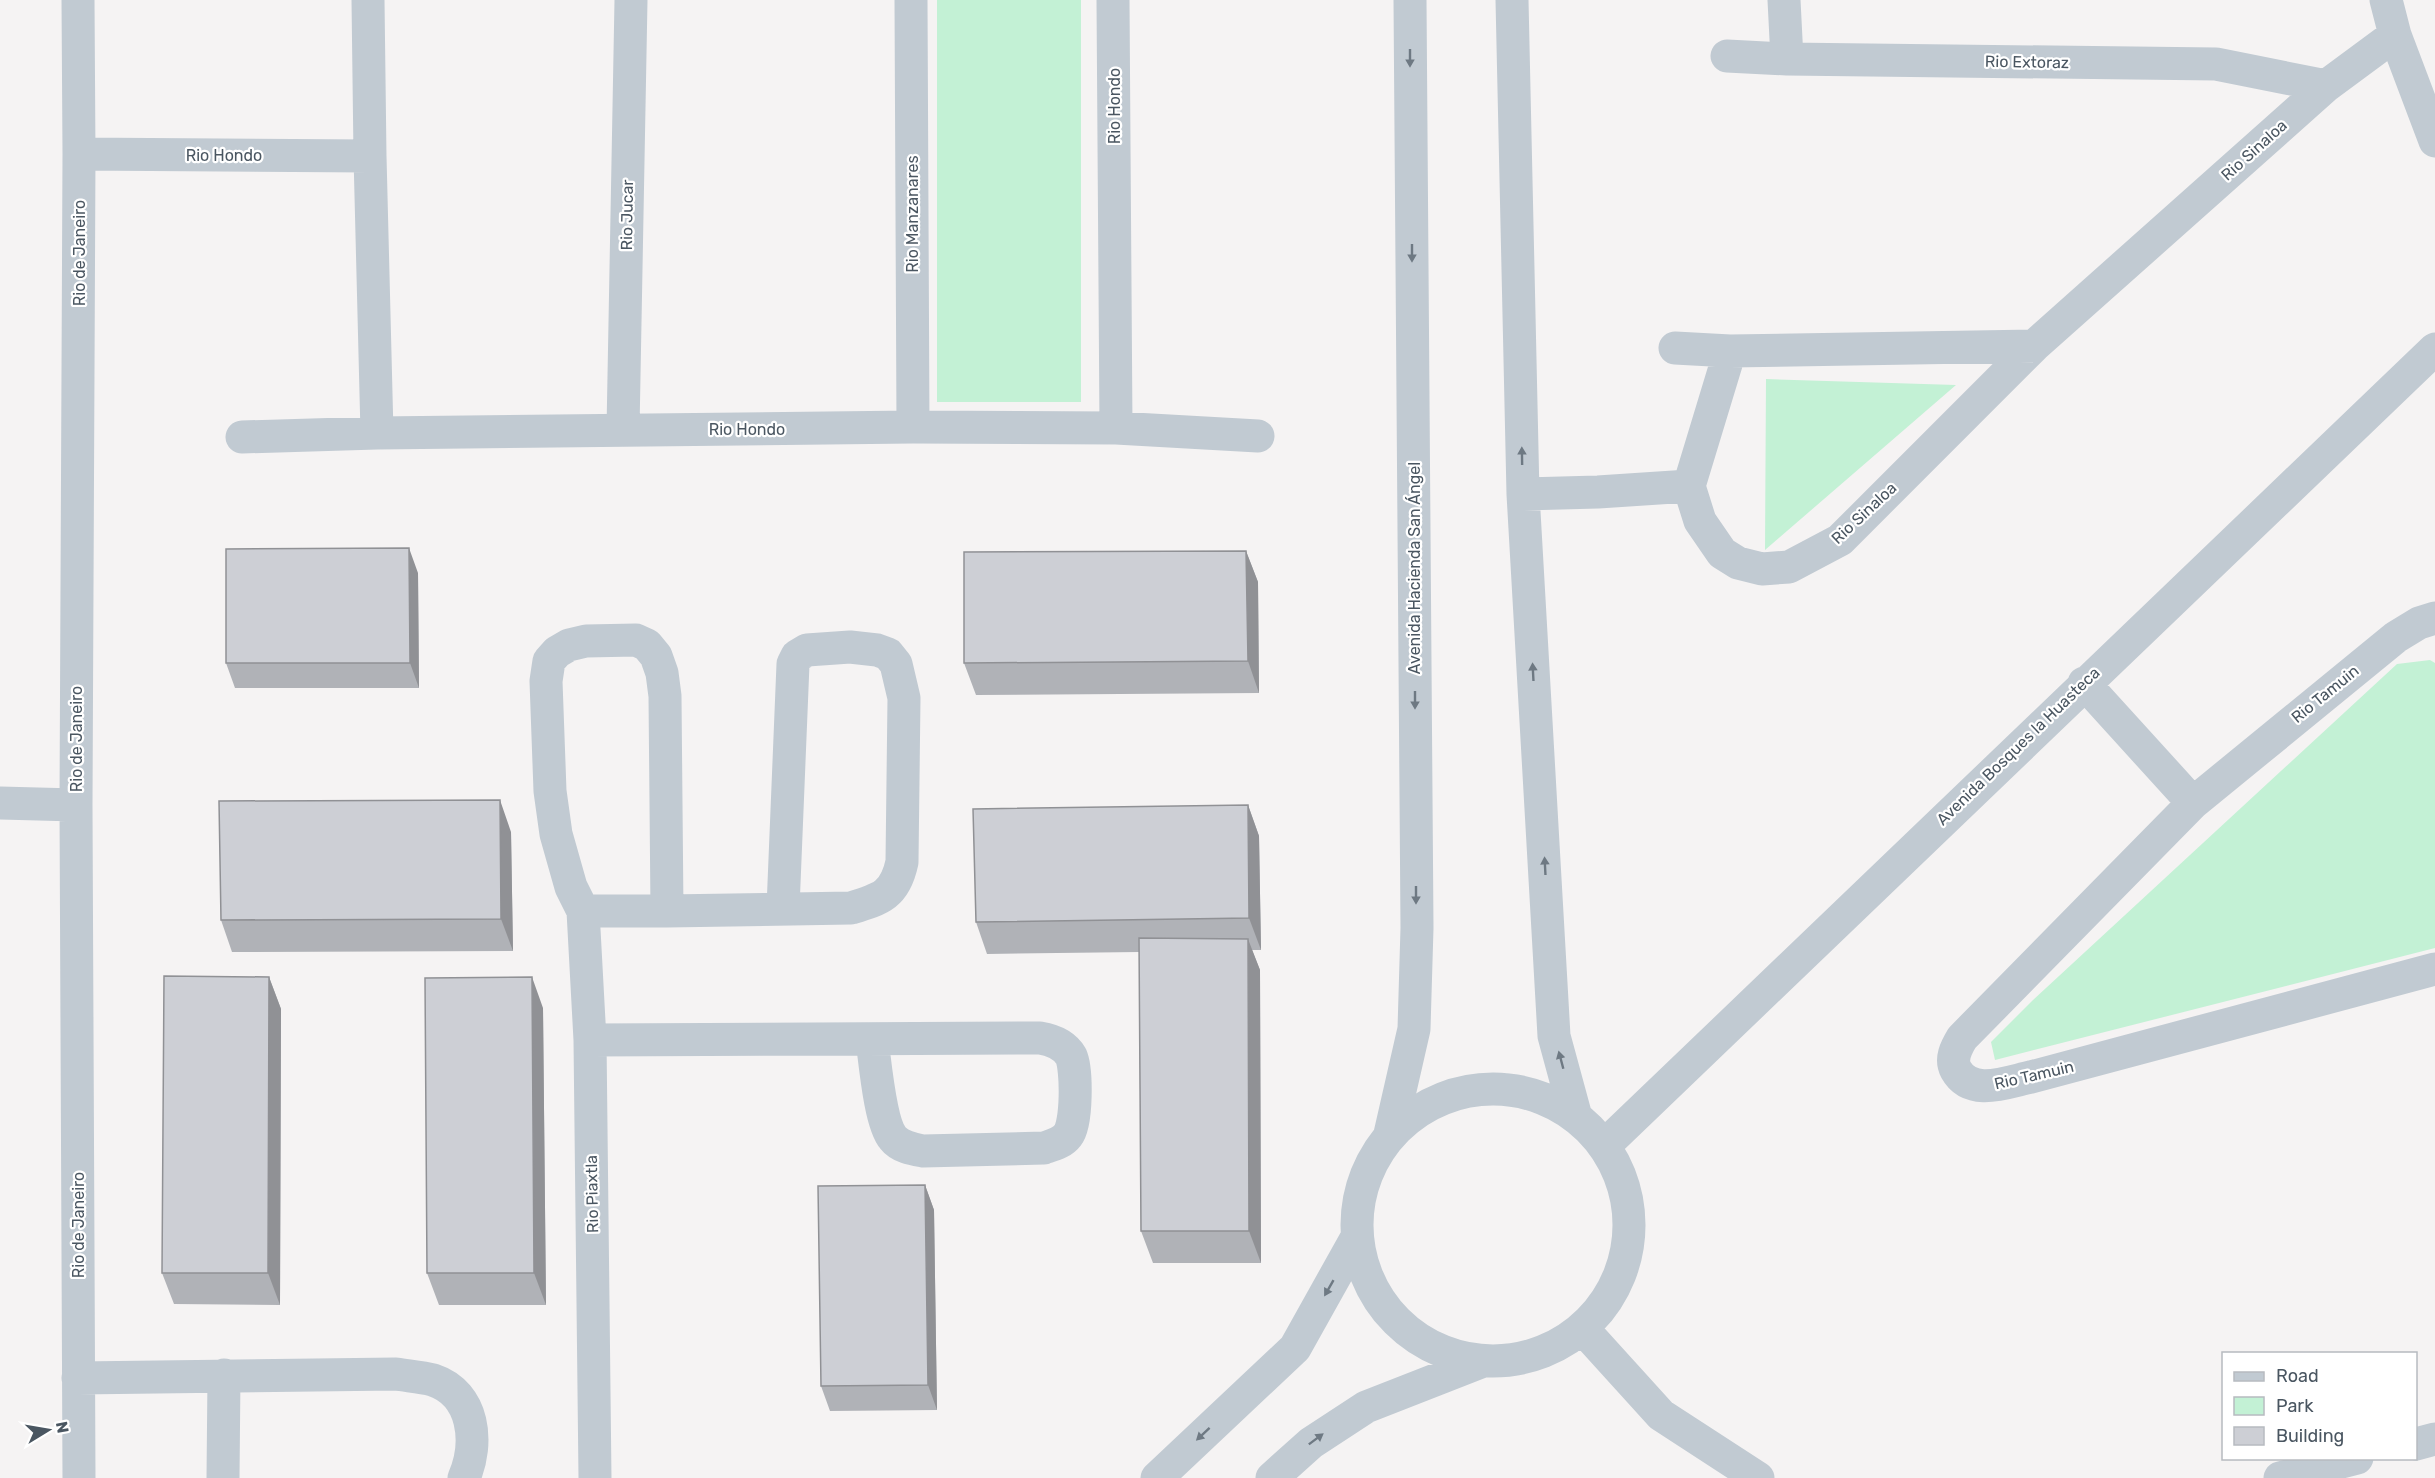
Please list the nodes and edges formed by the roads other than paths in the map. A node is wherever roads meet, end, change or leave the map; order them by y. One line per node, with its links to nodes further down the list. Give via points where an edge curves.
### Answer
1 (78, 0): 15 (street, Rio de Janeiro)
2 (368, 0): 16 (street)
3 (631, 0): 23 (street, Rio Jucar)
4 (911, 0): 21 (street, Rio Manzanares)
5 (1113, 0): 22 (street, Rio Hondo)
6 (1410, 0): 41 (street, Avenida Hacienda San Ángel, one-way to 41, via 1417,928 1414,1029)
7 (1512, 0): 28 (street, one-way to 7)
8 (1784, 0): 12 (street)
9 (2386, 0): 10 (street)
10 (2395, 35): 13 (street, Rio Sinaloa); 14 (street)
11 (1727, 56): 12 (street, Rio Extoraz)
12 (1787, 59): 13 (street, Rio Extoraz, via 2216,64)
13 (2326, 86): 17 (street, Rio Sinaloa)
14 (2435, 141)
15 (79, 154): 16 (street, Rio Hondo); 33 (street, Rio de Janeiro)
16 (370, 156): 24 (street)
17 (2034, 346): 20 (street); 27 (street, Rio Sinaloa, via 1840,540 1789,567 1762,569 1738,563 1722,553 1700,521)
18 (1675, 348): 20 (street)
19 (2435, 348): 30 (street, Avenida Bosques la Huasteca)
20 (1730, 351): 27 (street)
21 (913, 427): 22 (street, Rio Hondo); 23 (street, Rio Hondo)
22 (1116, 428): 25 (street, Rio Hondo)
23 (623, 430): 24 (street, Rio Hondo)
24 (377, 433): 26 (street, Rio Hondo)
25 (1258, 436)
26 (242, 437)
27 (1689, 486): 28 (street)
28 (1523, 494): 40 (street, one-way to 28, via 1554,1036)
29 (2435, 618): 31 (street, Rio Tamuin, via 2396,637)
30 (2084, 683): 31 (street); 42 (street, Avenida Bosques la Huasteca)
31 (2193, 802): 37 (street, Rio Tamuin, via 1962,1038 1954,1051 1954,1066 1961,1077 1971,1085 1988,1086 2031,1077)
32 (0, 803): 33 (street)
33 (76, 805): 47 (street, Rio de Janeiro)
34 (783, 908): 34 (street, via 851,908 878,900 899,879 904,698 896,664 888,654 850,647 807,650 793,664); 36 (street)
35 (583, 911): 36 (street); 36 (street, via 571,887 556,834 550,791 546,681 549,661 569,645 636,640 656,656 662,673); 38 (street, Rio Piaxtla)
36 (667, 911)
37 (2435, 969)
38 (590, 1040): 39 (street); 54 (street, Rio Piaxtla)
39 (872, 1040): 39 (street, via 1054,1040 1071,1057 1074,1074 1073,1123 1069,1135 1044,1148 923,1151 905,1147 892,1137 885,1121)
40 (1576, 1117): 41 (street, via 1541,1097 1497,1088 1476,1089 1434,1101); 42 (street)
41 (1390, 1134): 43 (street, via 1363,1182 1357,1209)
42 (1604, 1146): 44 (street, via 1620,1175 1628,1208 1628,1241 1620,1274 1605,1304)
43 (1357, 1237): 45 (street, via 1372,1289 1406,1332 1429,1347); 55 (street, one-way to 55, via 1294,1348)
44 (1583, 1329): 45 (street, via 1536,1356); 57 (street, via 1661,1415)
45 (1481, 1362): 56 (street, one-way to 45, via 1311,1443 1366,1407)
46 (224, 1375): 47 (street); 52 (street); 53 (street, via 396,1374 433,1380 449,1388 463,1402 471,1421 472,1442)
47 (78, 1378): 51 (street, Rio de Janeiro)
48 (2435, 1439): 49 (street)
49 (2417, 1444)
50 (2349, 1460): 58 (street)
51 (79, 1478)
52 (224, 1478)
53 (464, 1478)
54 (595, 1478)
55 (1157, 1478)
56 (1272, 1478)
57 (1758, 1478)
58 (2280, 1478)

